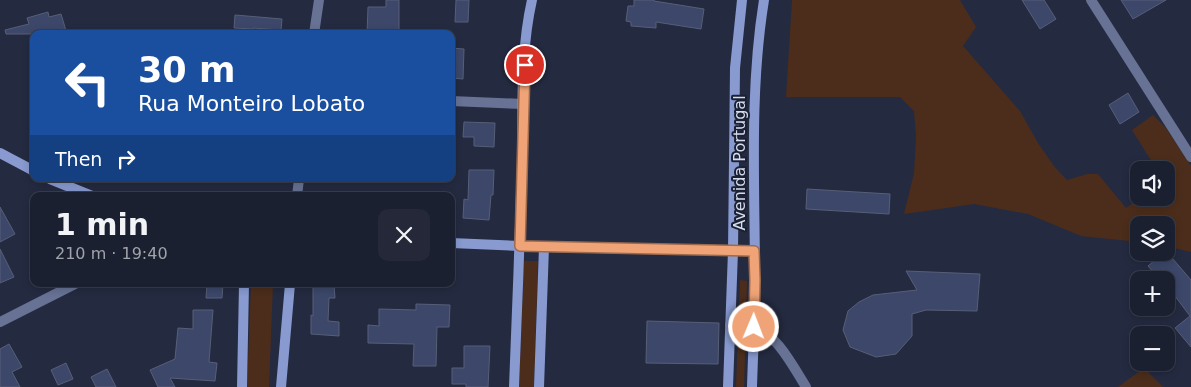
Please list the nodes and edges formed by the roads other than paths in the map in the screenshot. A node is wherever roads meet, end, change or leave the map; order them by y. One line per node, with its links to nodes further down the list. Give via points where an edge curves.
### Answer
1 (319, 0): 6 (street)
2 (532, 0): 8 (main road, via 528,16)
3 (742, 0): 17 (main road, Avenida Portugal, via 735,68)
4 (764, 0): 18 (main road, Avenida Portugal, via 754,84)
5 (1091, 0): 10 (street)
6 (315, 30)
7 (455, 101): 8 (street)
8 (523, 104): 15 (main road)
9 (0, 153): 11 (main road)
10 (1191, 157)
11 (30, 169)
12 (57, 182): 13 (main road)
13 (82, 192)
14 (455, 242): 15 (main road)
15 (520, 246): 16 (main road); 27 (main road)
16 (544, 247): 17 (main road); 28 (main road)
17 (733, 251): 18 (main road); 23 (main road, Avenida Portugal)
18 (754, 251): 24 (main road, Avenida Portugal)
19 (69, 287): 22 (street)
20 (244, 287): 25 (main road)
21 (290, 287): 26 (main road)
22 (0, 322)
23 (730, 326): 24 (street); 29 (main road, Avenida Portugal)
24 (754, 327): 30 (main road, Avenida Portugal); 31 (street, via 770,336 784,352)
25 (242, 387)
26 (280, 387)
27 (514, 387)
28 (539, 387)
29 (728, 387)
30 (752, 387)
31 (806, 387)

